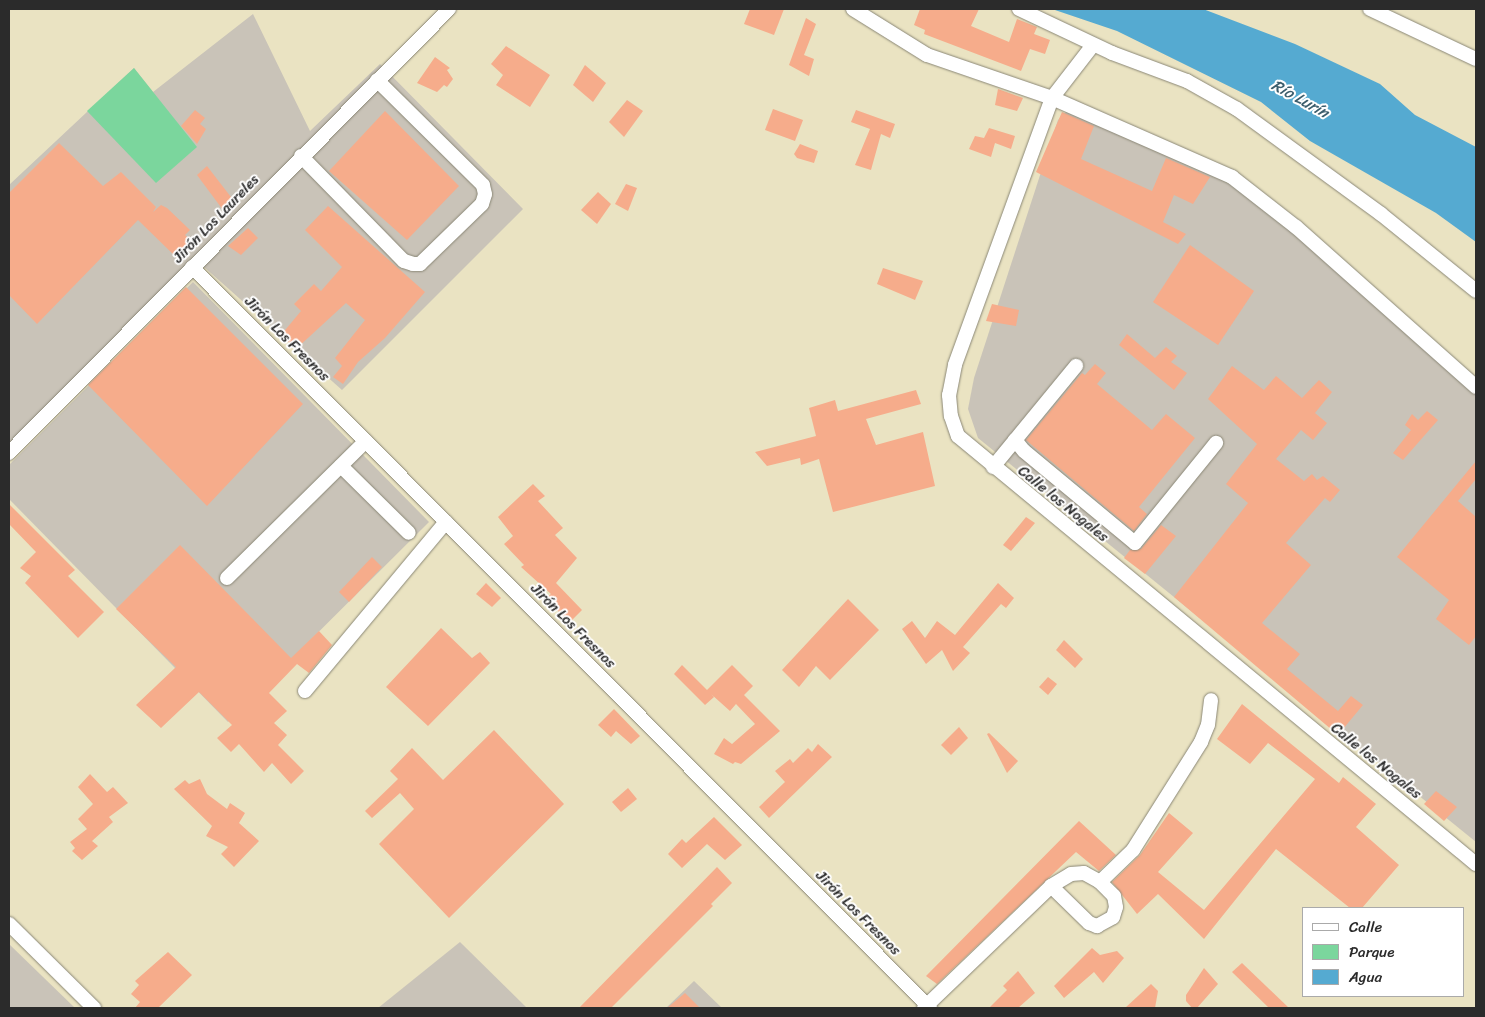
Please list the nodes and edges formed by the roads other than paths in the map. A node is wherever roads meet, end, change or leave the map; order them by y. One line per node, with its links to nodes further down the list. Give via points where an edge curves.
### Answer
1 (449, 9): 7 (street, Jirón Los Laureles)
2 (853, 9): 8 (street, via 927,55)
3 (1019, 9): 5 (street)
4 (1370, 9): 6 (street)
5 (1093, 45): 8 (street, Calle los Nogales); 11 (street, via 1187,81 1237,109 1380,214)
6 (1476, 59)
7 (377, 80): 9 (street, Jirón Los Laureles); 9 (street, via 483,185 482,204 420,264 412,264 404,261)
8 (1052, 98): 13 (street, via 1203,163 1255,193); 19 (street, Calle los Nogales, via 955,365 949,395 958,436)
9 (301, 156): 10 (street, Jirón Los Laureles)
10 (192, 266): 15 (street, Jirón Los Fresnos); 17 (street, Jirón Los Laureles)
11 (1476, 291)
12 (1076, 366): 14 (street)
13 (1476, 387)
14 (1016, 440): 16 (street, via 1024,451 1134,543); 19 (street)
15 (366, 441): 18 (street); 20 (street, Jirón Los Fresnos)
16 (1216, 443)
17 (9, 453)
18 (341, 466): 21 (street); 22 (street)
19 (993, 467): 25 (street, Calle los Nogales)
20 (446, 522): 23 (street); 29 (street, Jirón Los Fresnos)
21 (409, 533)
22 (227, 578)
23 (306, 691)
24 (1211, 700): 26 (street, via 1208,725 1201,742 1133,850)
25 (1476, 864)
26 (1100, 882): 27 (street, via 1084,873 1070,874); 27 (street, via 1114,896 1116,907 1113,917 1097,926 1088,923)
27 (1051, 886): 29 (street)
28 (9, 924): 30 (street)
29 (927, 1007)
30 (94, 1008)

